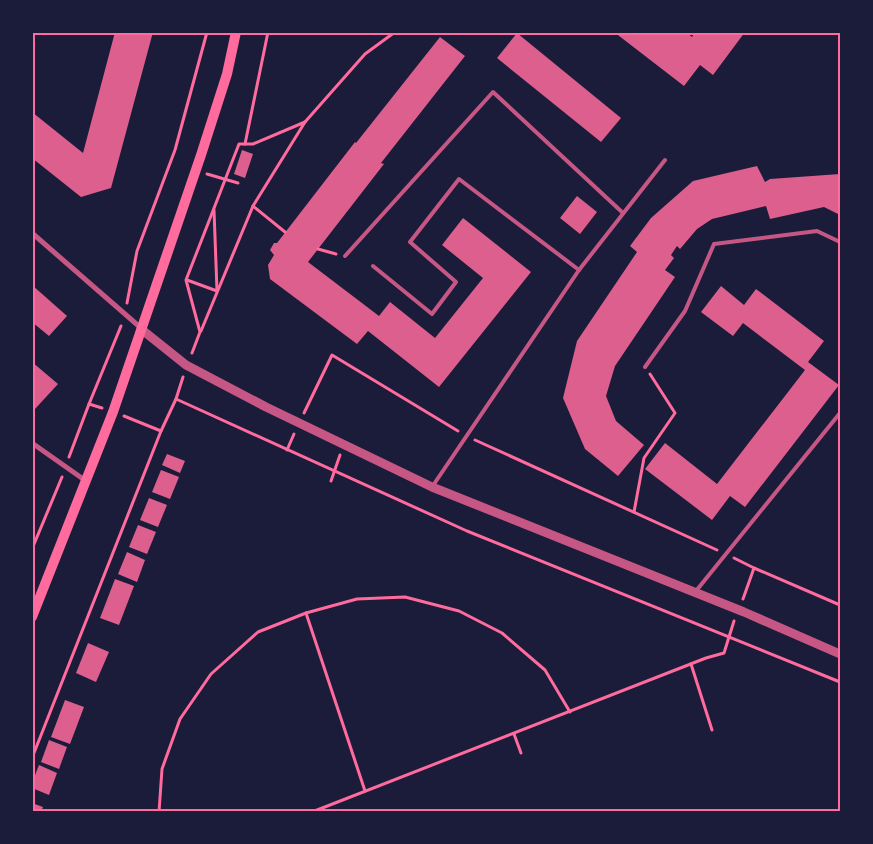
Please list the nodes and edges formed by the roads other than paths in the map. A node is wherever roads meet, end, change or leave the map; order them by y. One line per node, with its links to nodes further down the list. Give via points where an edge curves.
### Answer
1 (236, 32): 9 (main road, via 227,74)
2 (665, 160): 3 (lane)
3 (623, 213): 6 (lane, via 493,92); 8 (lane)
4 (32, 233): 9 (street)
5 (840, 242): 10 (lane, via 817,231 714,244 685,311)
6 (345, 256)
7 (373, 266): 8 (lane, via 432,314 456,282 410,242 459,179)
8 (579, 270): 14 (lane)
9 (142, 329): 13 (main road); 14 (street, via 186,365)
10 (645, 367)
11 (840, 414): 15 (lane)
12 (32, 444): 13 (street)
13 (86, 481): 16 (main road)
14 (432, 486): 15 (street)
15 (695, 593): 17 (street)
16 (32, 617)
17 (840, 654)

